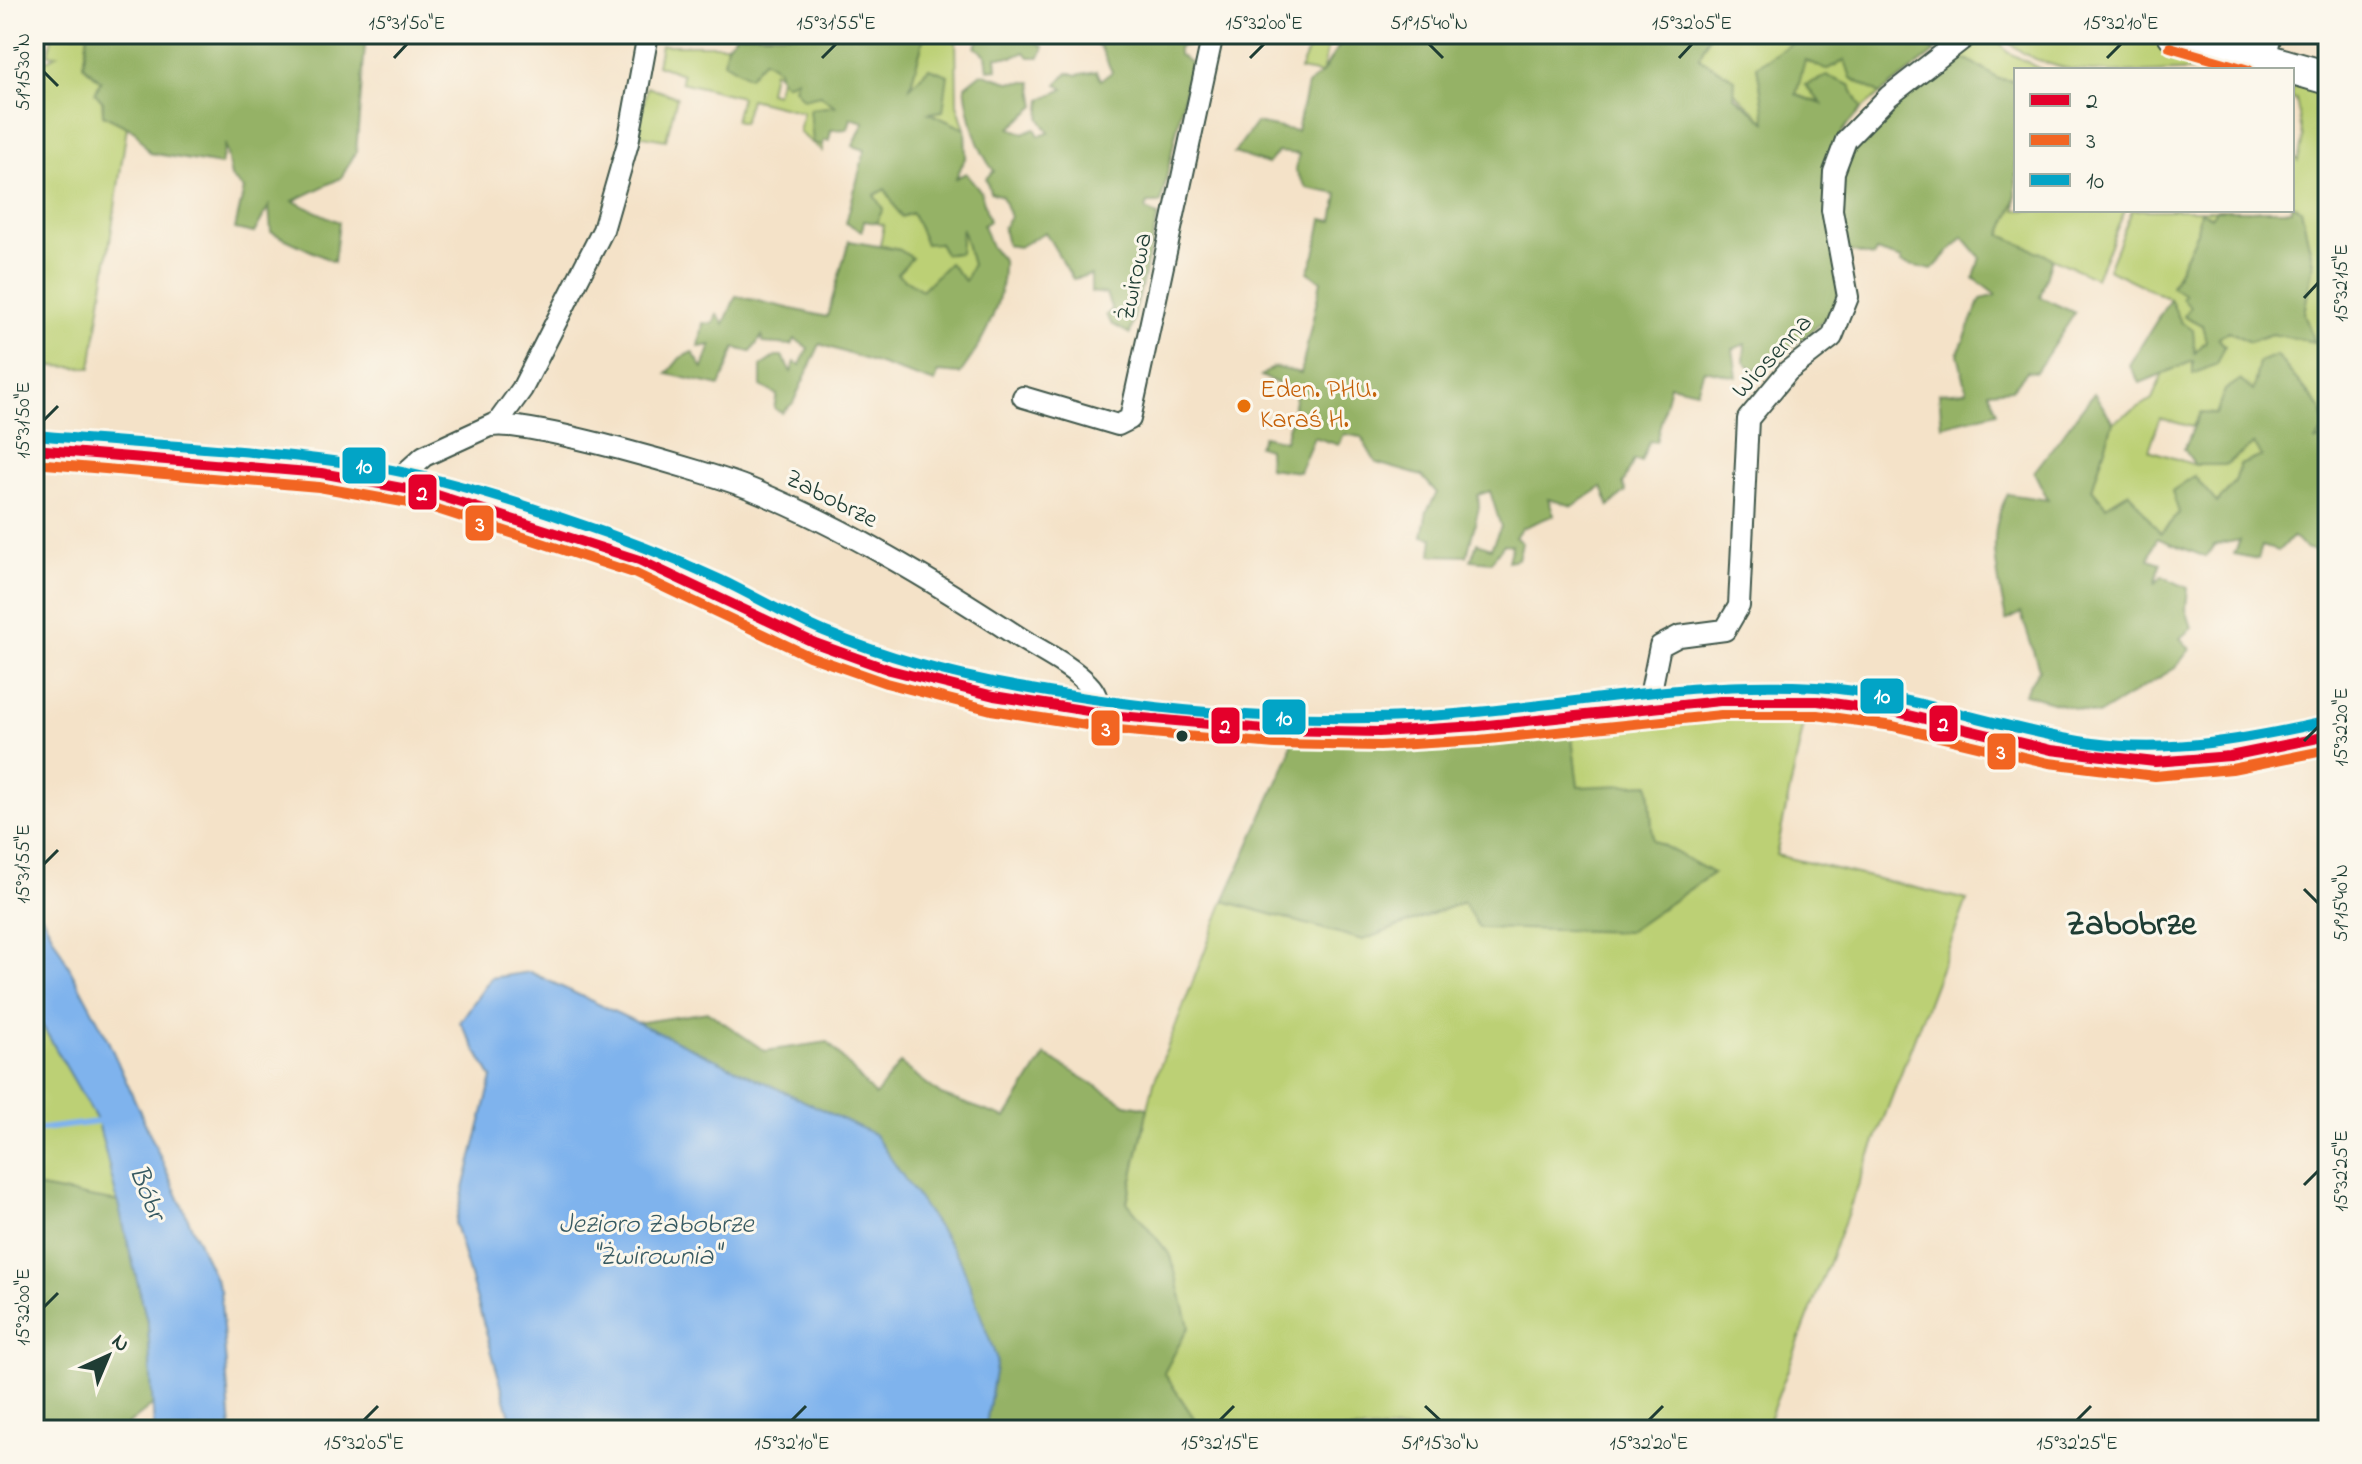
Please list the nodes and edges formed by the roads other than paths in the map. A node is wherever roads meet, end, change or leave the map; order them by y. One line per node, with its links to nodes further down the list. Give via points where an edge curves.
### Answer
1 (648, 34): 8 (street, Zabobrze, via 628,143 603,230 522,389 509,411)
2 (1213, 34): 7 (street, Żwirowa, via 1130,419 1118,425)
3 (1969, 34): 11 (street, Wiosenna, via 1889,96 1846,140 1834,172 1832,210 1848,297 1832,337 1788,371 1748,419 1739,606 1725,630 1679,636 1660,646)
4 (2174, 34): 5 (main road)
5 (2268, 47): 6 (main road)
6 (2328, 78)
7 (1023, 397)
8 (491, 426): 10 (street, Zabobrze, via 424,456); 12 (street, Zabobrze, via 523,427 645,458 775,500 917,574 1082,678)
9 (34, 449): 10 (street, via 258,467)
10 (392, 485): 12 (street, via 481,506 636,558 853,657 982,694)
11 (1648, 706): 12 (street, via 1363,734); 13 (street, via 1841,703 2129,761 2240,755)
12 (1100, 711)
13 (2328, 736)

